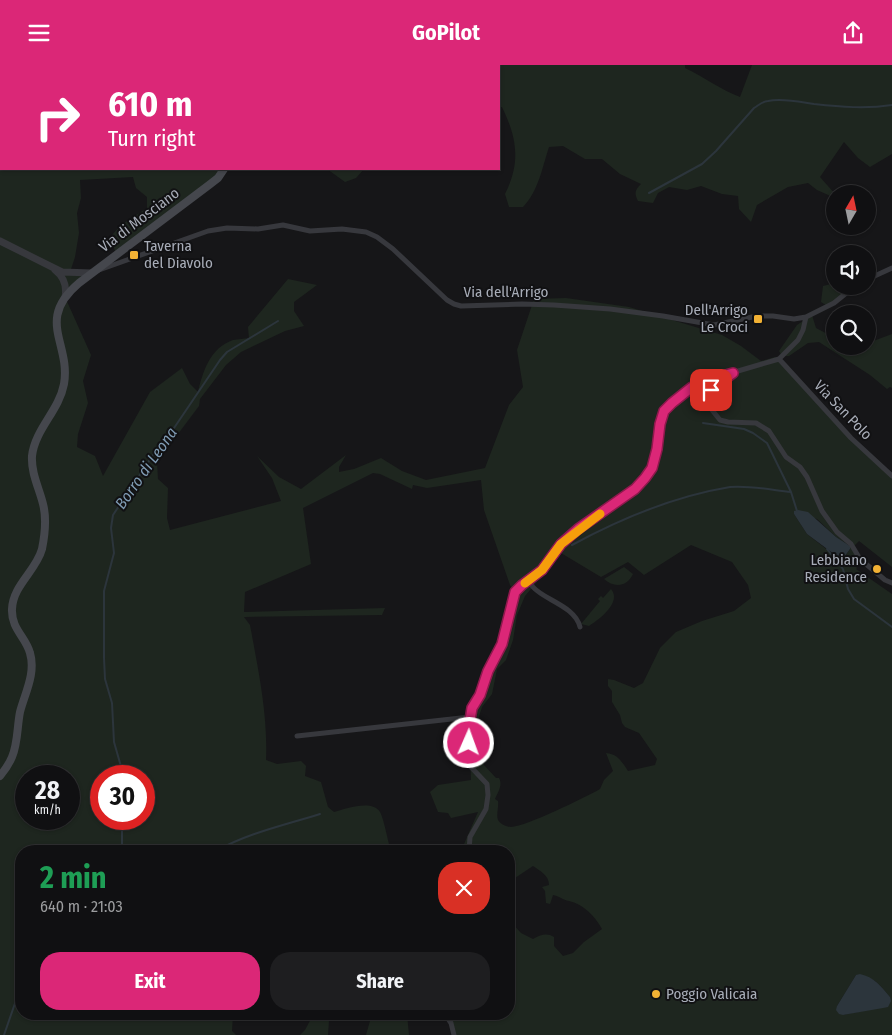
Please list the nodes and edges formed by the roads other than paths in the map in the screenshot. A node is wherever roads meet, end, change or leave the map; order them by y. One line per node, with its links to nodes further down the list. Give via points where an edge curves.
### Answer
1 (223, 170): 5 (main road, Via di Mosciano, via 218,178)
2 (0, 241): 3 (street)
3 (53, 268): 5 (street, via 70,273); 8 (street, via 66,285)
4 (892, 268): 6 (street)
5 (92, 273): 8 (main road, Via di Mosciano); 9 (street, Via dell'Arrigo, via 208,231 283,225 310,231 342,229 366,232 377,237 454,304 461,306 572,306 714,325 757,316)
6 (876, 275)
7 (844, 295): 9 (street, Via dell'Arrigo)
8 (65, 297): 18 (main road, via 60,304 56,325 64,383 59,402 40,431 32,459 43,505 45,534 35,566 19,587 12,608 12,618 30,653 31,673 13,756)
9 (806, 317): 10 (street, via 798,340)
10 (779, 359): 11 (street); 12 (street, Via San Polo, via 851,438)
11 (733, 373): 13 (street, via 692,387 664,411 652,468 645,478 561,544 542,570); 14 (street, via 711,390 712,409 720,419 756,423 769,431 786,457 807,477 822,511 837,532 851,543 860,559)
12 (892, 476)
13 (529, 581): 15 (street, via 574,616); 16 (street, via 515,592 502,644)
14 (892, 583)
15 (580, 627)
16 (470, 717): 17 (street); 19 (street, via 470,766 487,784 488,795 486,809 470,837)
17 (297, 736)
18 (0, 776)
19 (469, 845)
20 (450, 1020): 21 (street)
21 (454, 1035)

